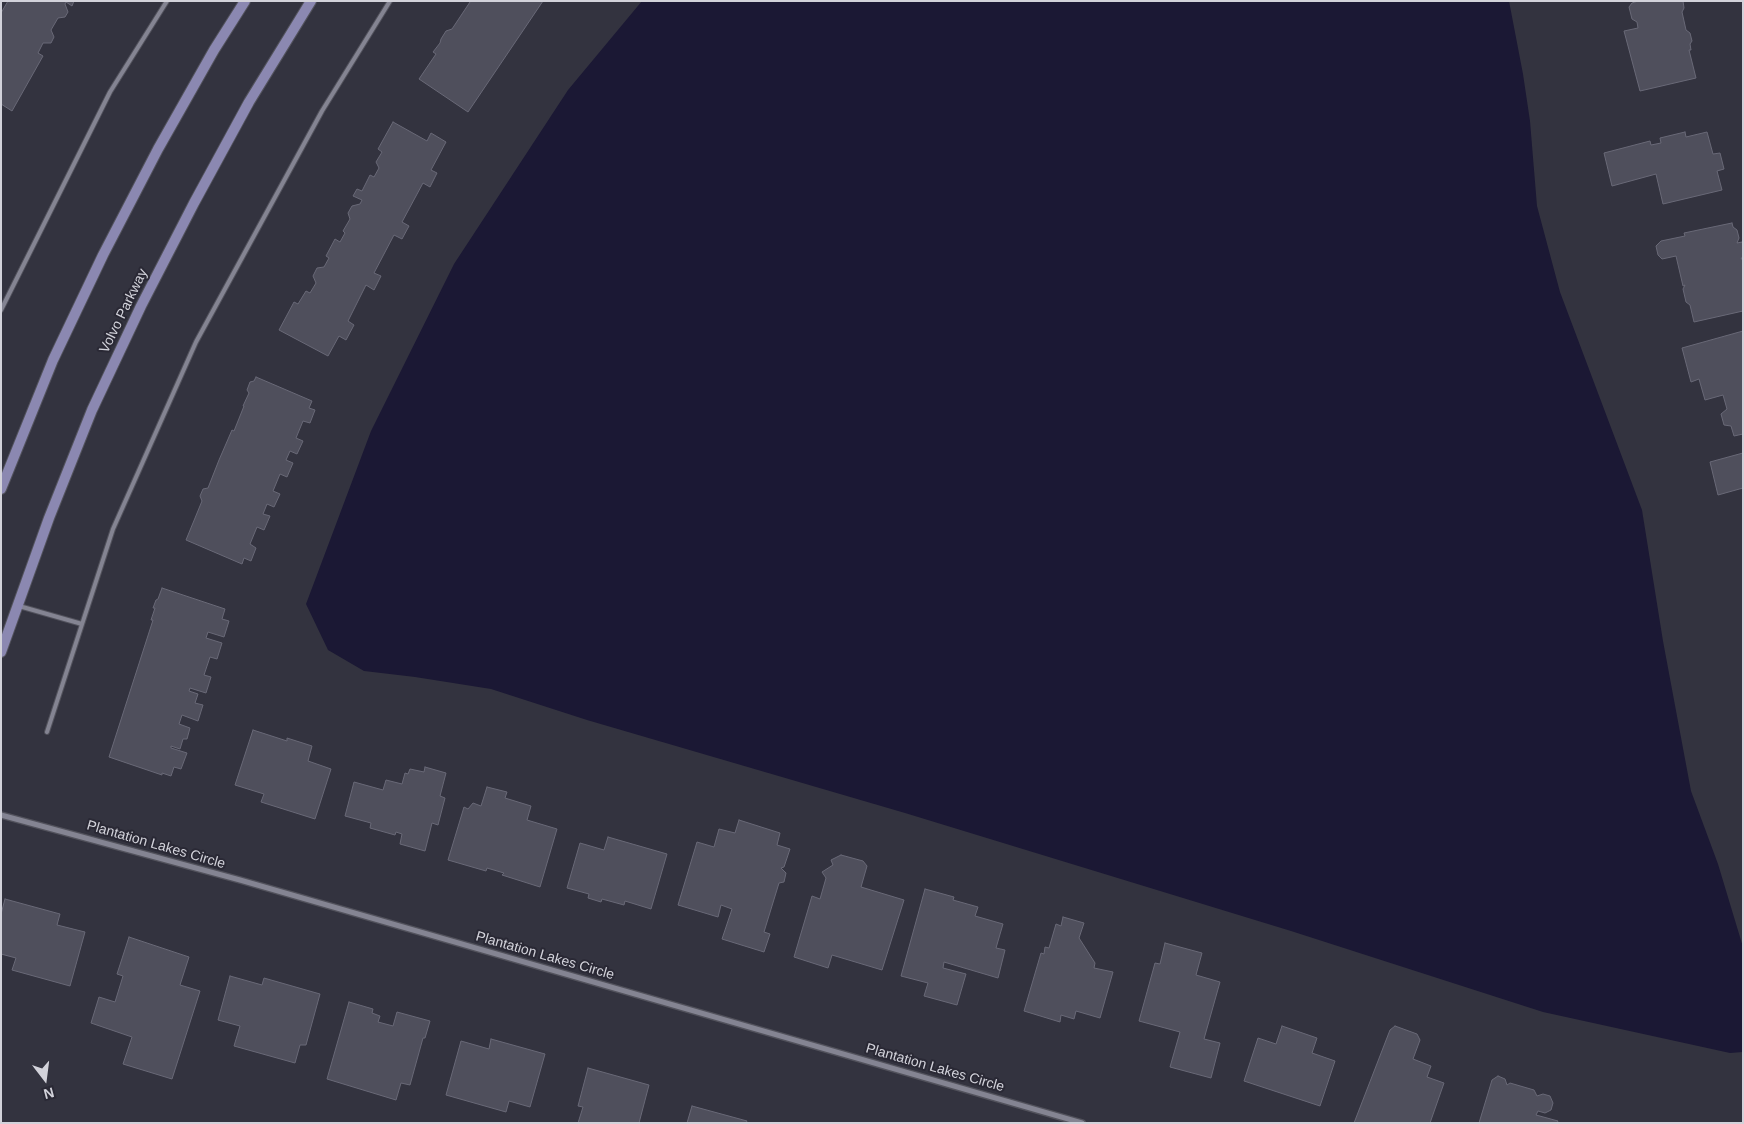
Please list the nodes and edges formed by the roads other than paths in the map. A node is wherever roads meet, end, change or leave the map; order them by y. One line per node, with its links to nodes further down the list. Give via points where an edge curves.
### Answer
1 (167, 1): 5 (lane, via 110,92)
2 (245, 1): 6 (main road, via 158,149 103,255 53,360)
3 (311, 1): 7 (main road, Volvo Parkway, via 249,102 141,306 92,410)
4 (390, 1): 8 (lane, via 322,111 196,342 113,529)
5 (1, 310)
6 (1, 489)
7 (17, 606): 8 (lane); 9 (main road, Volvo Parkway)
8 (82, 624): 10 (lane)
9 (1, 652)
10 (47, 732)
11 (1, 815): 12 (street, Plantation Lakes Circle, via 240,880)
12 (1082, 1123)

